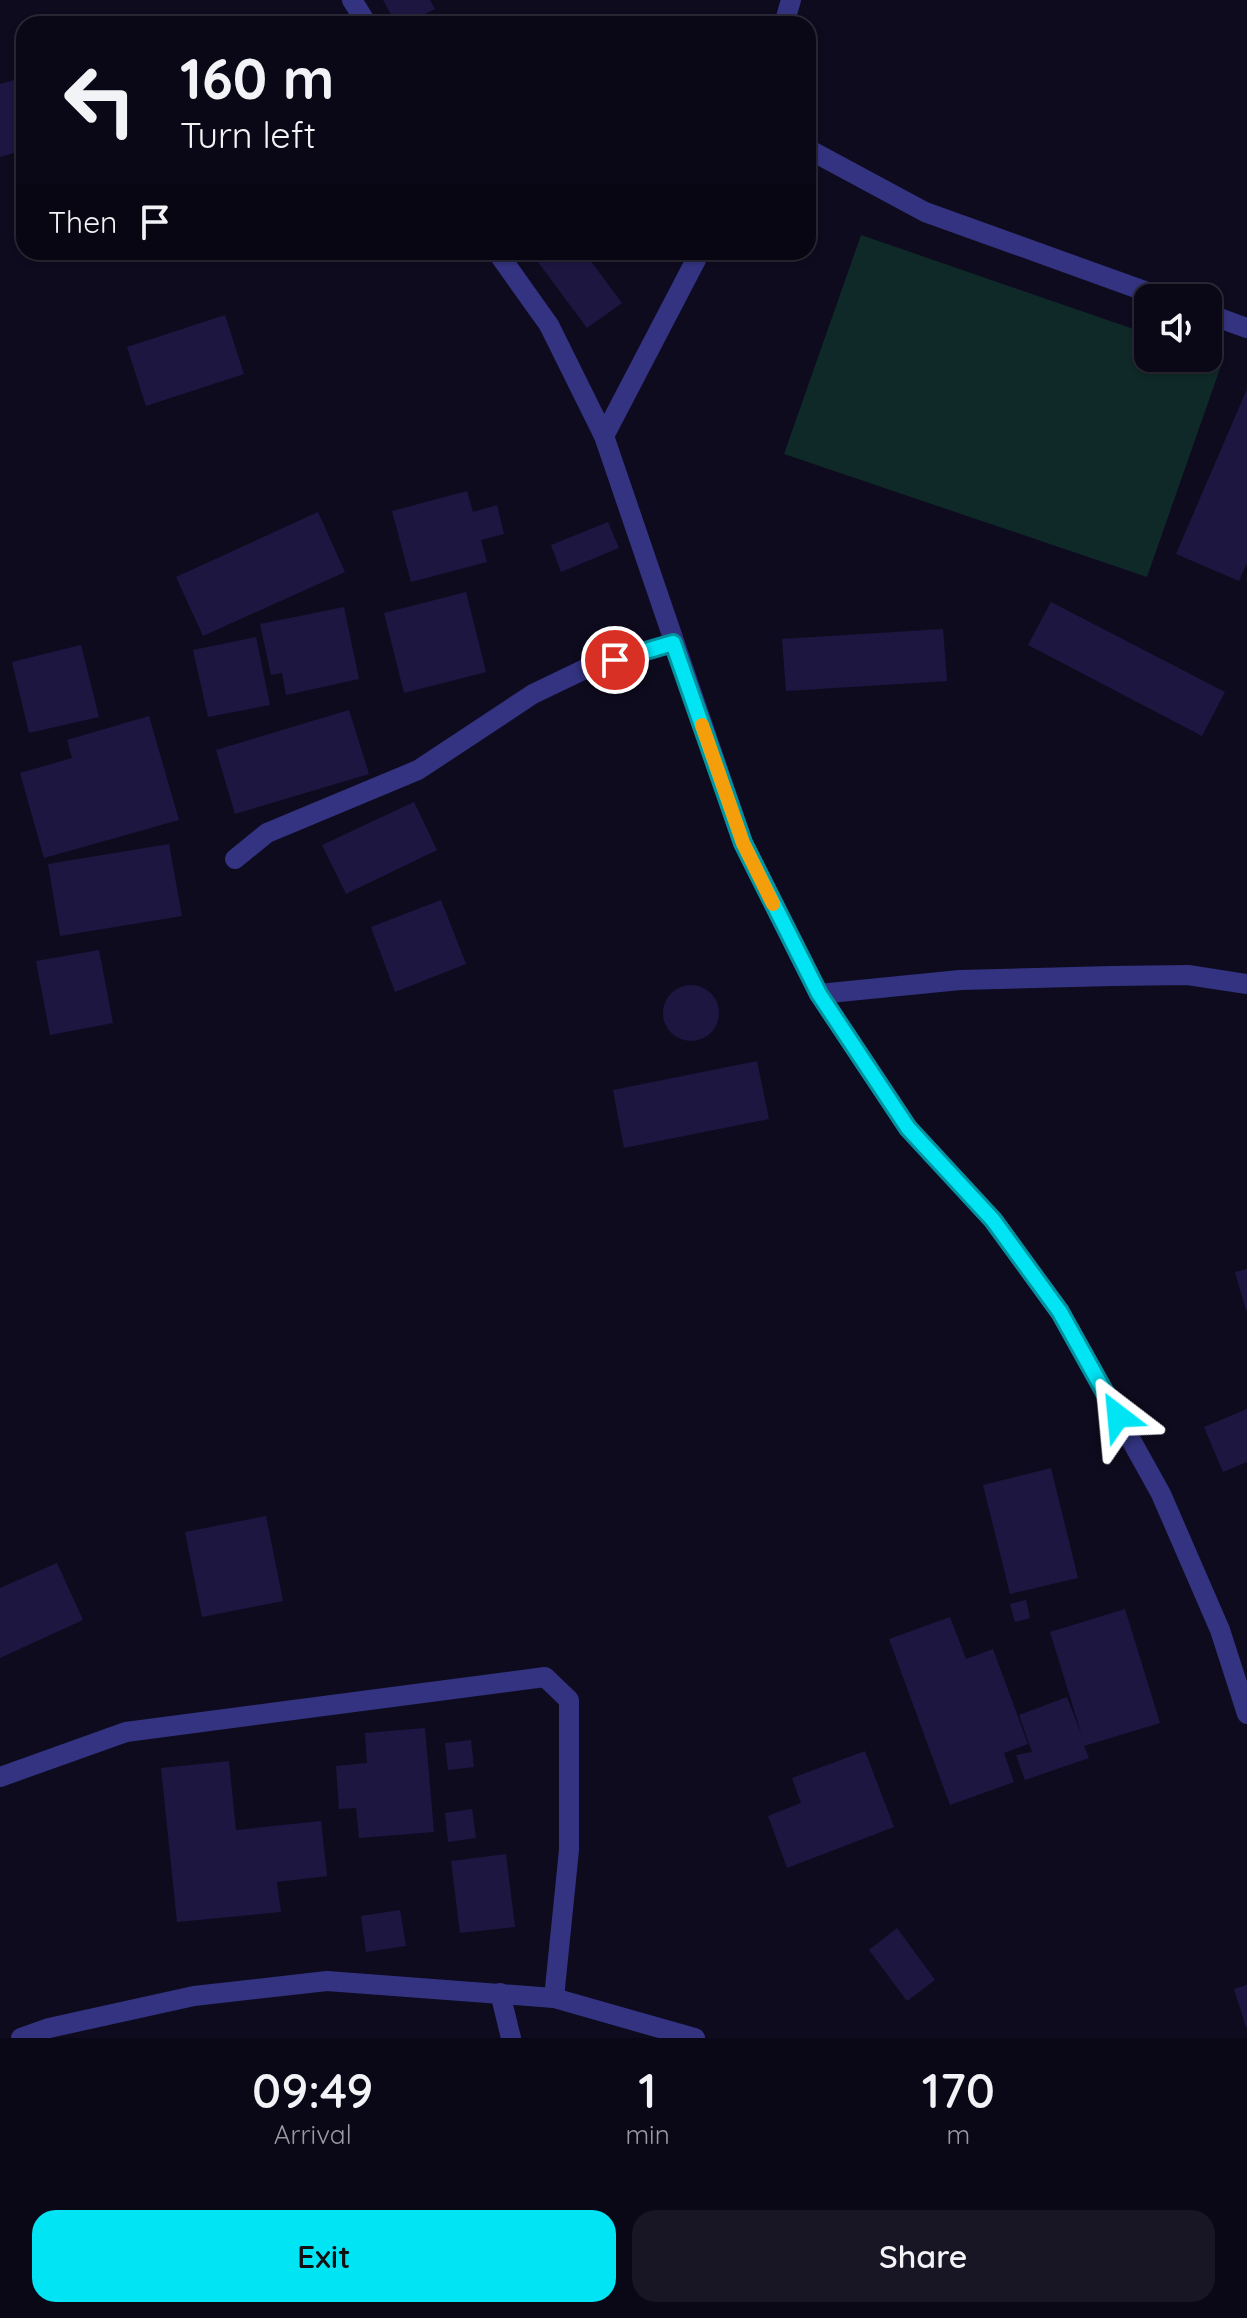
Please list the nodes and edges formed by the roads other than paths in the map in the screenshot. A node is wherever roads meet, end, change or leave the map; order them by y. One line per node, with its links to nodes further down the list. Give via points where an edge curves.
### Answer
1 (816, 153): 4 (street, via 925,212)
2 (503, 260): 7 (street, via 549,325)
3 (696, 260): 7 (street)
4 (1134, 287)
5 (1222, 319): 6 (street)
6 (1247, 328)
7 (604, 436): 8 (street)
8 (673, 643): 9 (street, via 585,669 533,694 418,770 267,833); 11 (street, via 743,843)
9 (235, 859)
10 (1247, 984): 11 (street, via 1188,975 1112,976 960,980)
11 (819, 994): 12 (street, via 908,1128 993,1220 1060,1312 1161,1494 1220,1630)
12 (1247, 1714)
13 (0, 1777): 15 (street, via 126,1732 545,1677 569,1700 569,1850)
14 (500, 1993): 15 (street); 16 (street, via 327,1981 194,1996); 17 (street)
15 (554, 1998): 18 (street)
16 (21, 2038)
17 (511, 2038)
18 (695, 2038)

